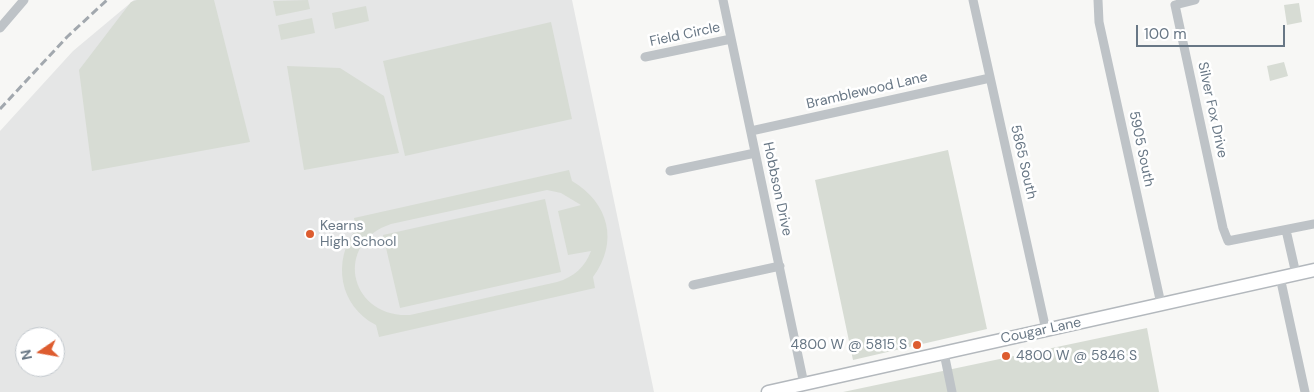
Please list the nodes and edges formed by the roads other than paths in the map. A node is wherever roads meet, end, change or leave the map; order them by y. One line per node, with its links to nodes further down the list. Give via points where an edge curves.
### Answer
1 (723, 0): 7 (street, Hobbson Drive)
2 (973, 0): 9 (street, 5865 South)
3 (1098, 0): 20 (street, 5905 South, via 1099,22)
4 (1195, 0): 14 (street, Silver Fox Drive, via 1175,4 1228,241)
5 (19, 1): 6 (street)
6 (0, 28)
7 (731, 39): 8 (street, Field Circle); 10 (street, Hobbson Drive)
8 (645, 58)
9 (990, 78): 10 (street, Bramblewood Lane); 21 (street, 5865 South)
10 (751, 131): 11 (street, Hobbson Drive)
11 (756, 153): 12 (street); 15 (street, Hobbson Drive)
12 (670, 171)
13 (1314, 224): 14 (street)
14 (1286, 230): 17 (street)
15 (780, 266): 19 (street); 23 (street, Hobbson Drive)
16 (1314, 270): 17 (main road, Cougar Lane)
17 (1296, 274): 18 (main road, Cougar Lane)
18 (1280, 278): 20 (main road, Cougar Lane); 26 (street)
19 (693, 285)
20 (1161, 304): 21 (main road, Cougar Lane)
21 (1046, 330): 22 (main road, Cougar Lane)
22 (944, 353): 23 (main road, Cougar Lane); 25 (street)
23 (804, 384): 24 (main road, Cougar Lane)
24 (768, 392)
25 (952, 392)
26 (1305, 392)

